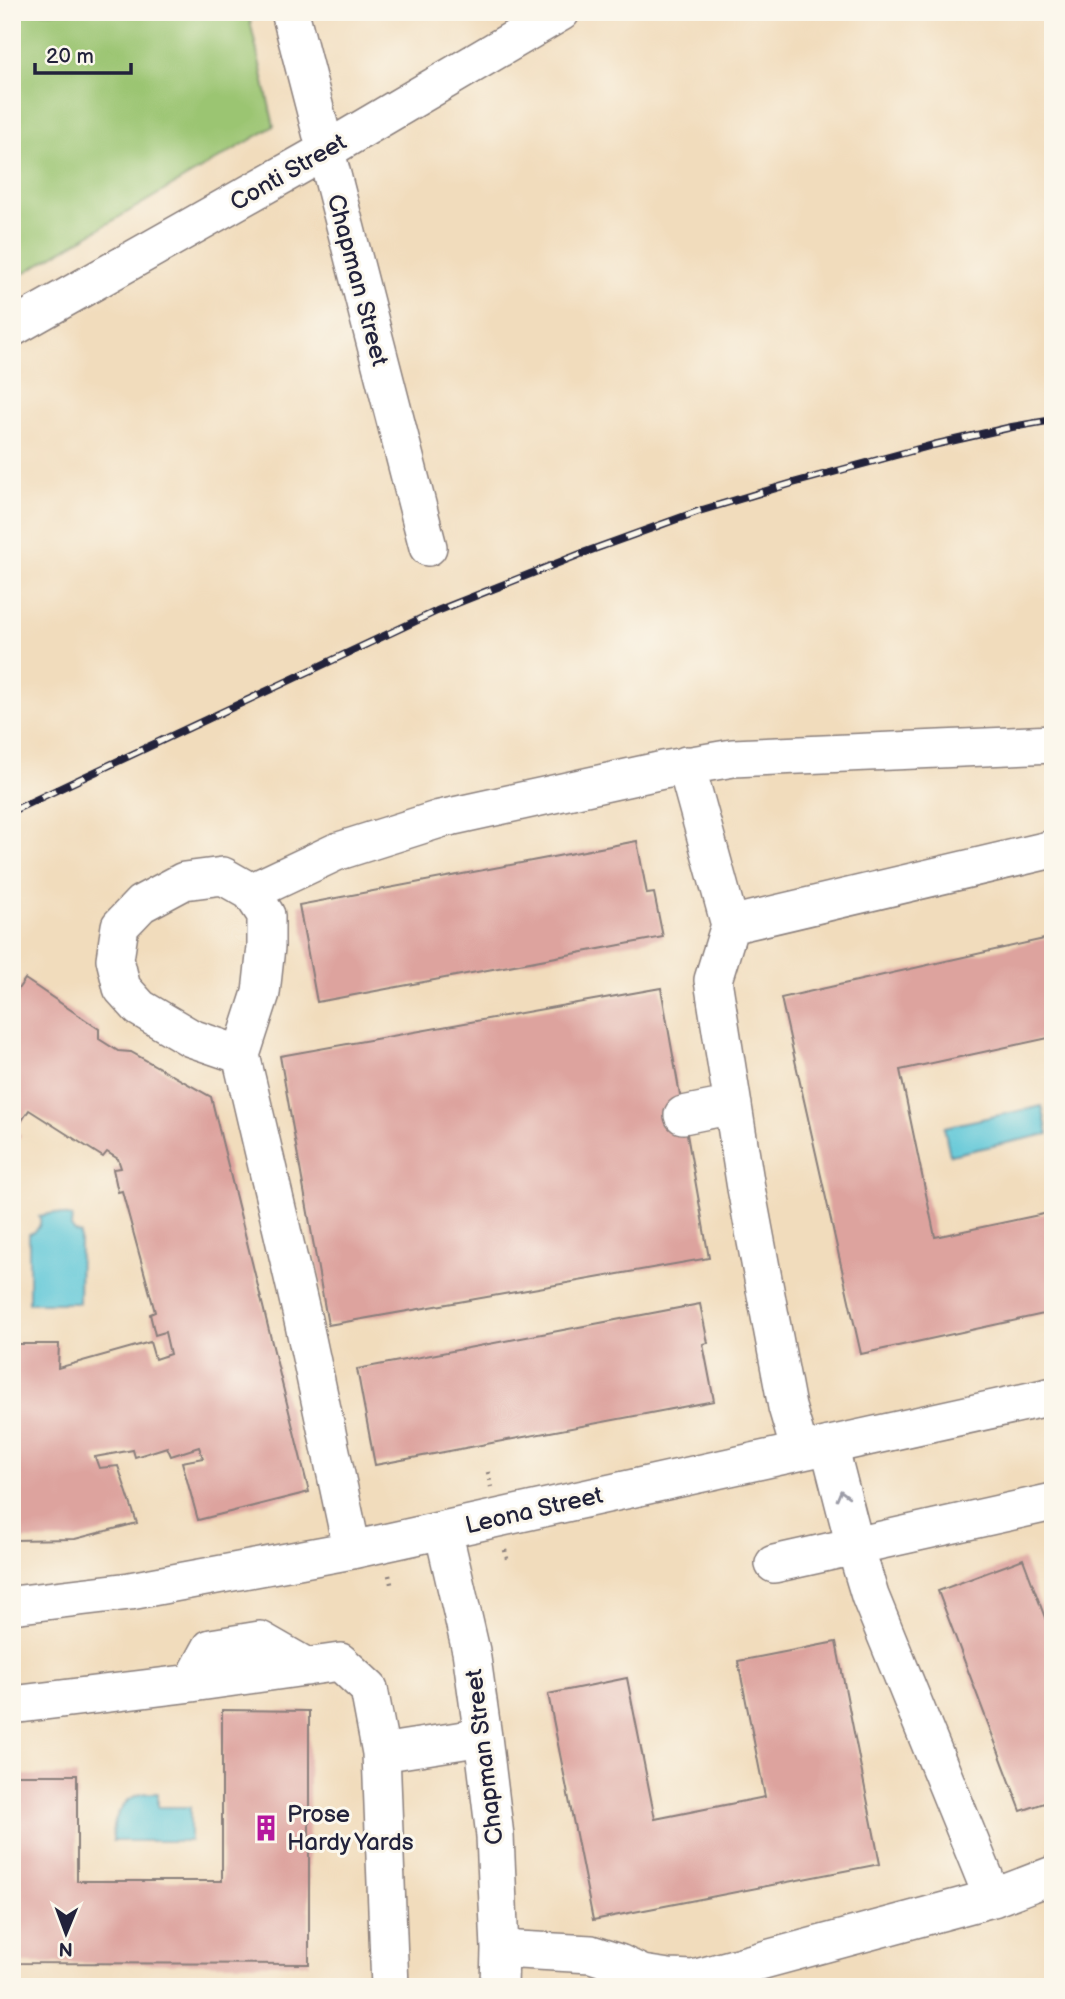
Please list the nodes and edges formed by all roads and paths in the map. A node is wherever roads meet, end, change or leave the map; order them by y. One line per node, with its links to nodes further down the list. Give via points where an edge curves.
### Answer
1 (290, 12): 3 (street, Chapman Street)
2 (561, 12): 3 (street, Conti Street)
3 (325, 151): 4 (street, Conti Street); 5 (street, Chapman Street)
4 (12, 328)
5 (428, 547)
6 (1053, 744): 7 (street, via 733,758)
7 (686, 765): 9 (street, via 440,819 336,852); 10 (street)
8 (1053, 849): 10 (street)
9 (251, 892): 11 (street, via 266,915 266,947 261,993); 11 (street, via 223,876 184,881 141,904 120,926 115,959 122,988 140,1008 191,1038)
10 (730, 925): 12 (street, via 713,980)
11 (241, 1055): 19 (street)
12 (733, 1105): 13 (street); 15 (street, via 787,1406)
13 (683, 1115)
14 (1053, 1396): 15 (street, Leona Street)
15 (815, 1448): 17 (street, Leona Street); 18 (street, one-way to 15)
16 (1053, 1502): 18 (street)
17 (443, 1530): 19 (street, Leona Street); 23 (street, Chapman Street, via 471,1651)
18 (855, 1546): 20 (street); 26 (street, via 870,1597)
19 (352, 1550): 21 (street, Leona Street, via 130,1591)
20 (774, 1564)
21 (12, 1605)
22 (12, 1705): 24 (street, via 340,1662 369,1689)
23 (483, 1737): 24 (street); 27 (street, Chapman Street, via 495,1836)
24 (381, 1753): 28 (street)
25 (1053, 1875): 26 (street)
26 (993, 1898): 27 (street, via 693,1979 642,1974 591,1954)
27 (500, 1950): 29 (street, Chapman Street)
28 (390, 1987)
29 (499, 1987)

